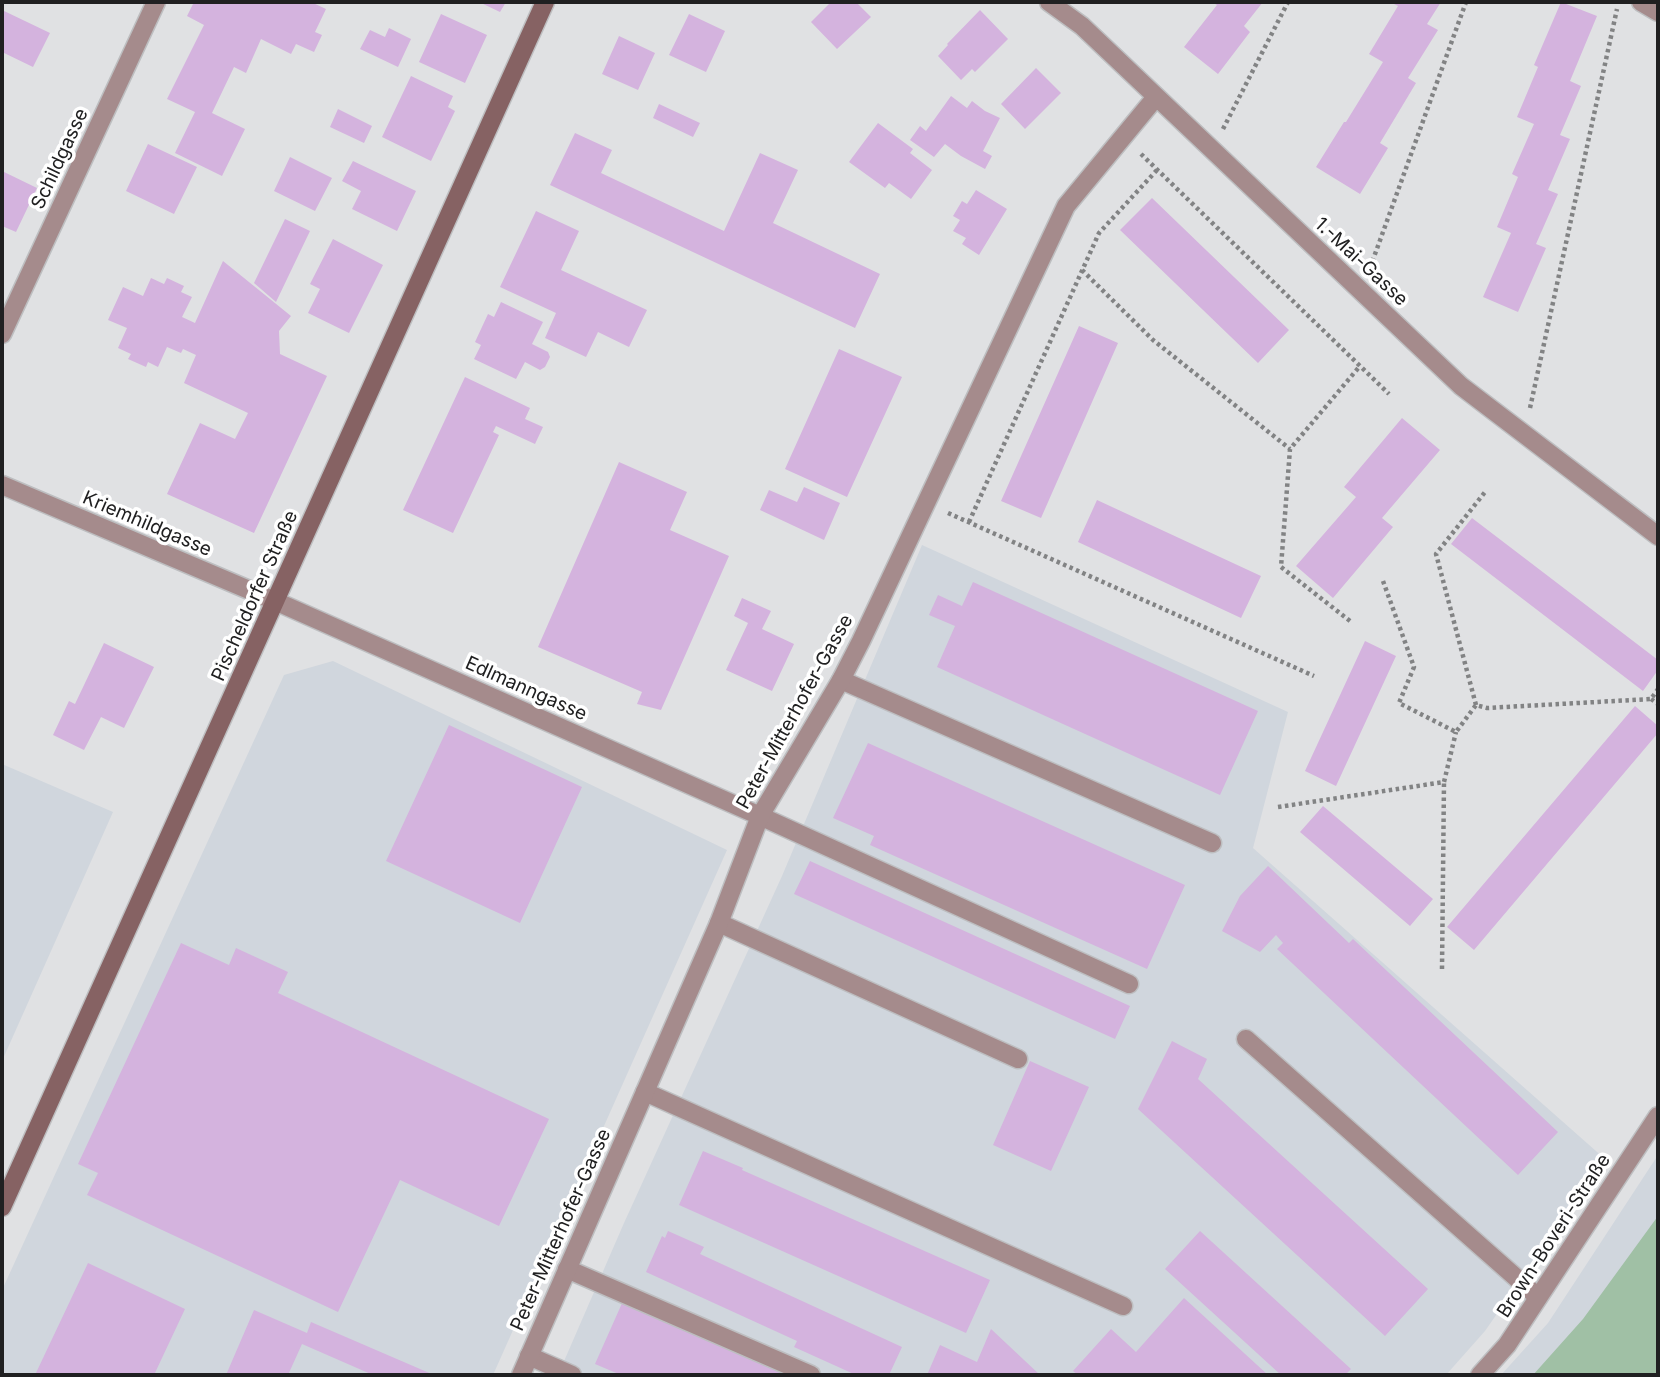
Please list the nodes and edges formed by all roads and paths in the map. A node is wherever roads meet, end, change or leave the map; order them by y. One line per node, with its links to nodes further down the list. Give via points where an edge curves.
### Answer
1 (156, 2): 15 (street, Schildgasse)
2 (545, 2): 26 (main road, Pischeldorfer Straße)
3 (1049, 2): 9 (street, 1.-Mai-Gasse, via 1082,26)
4 (1288, 2): 11 (path)
5 (1466, 2): 14 (path)
6 (1618, 2): 18 (path)
7 (1641, 2): 8 (street)
8 (1658, 12)
9 (1156, 97): 10 (street, Peter-Mitterhofer-Gasse); 11 (street, 1.-Mai-Gasse)
10 (1123, 137): 12 (path); 22 (street, Peter-Mitterhofer-Gasse, via 1066,206)
11 (1212, 150): 14 (street, 1.-Mai-Gasse)
12 (1157, 170): 13 (path, via 1099,233); 16 (path)
13 (1082, 270): 19 (path, via 1153,340); 23 (path)
14 (1362, 292): 18 (street, 1.-Mai-Gasse, via 1461,386)
15 (2, 334)
16 (1360, 366): 17 (path); 19 (path)
17 (1389, 394)
18 (1524, 435): 24 (street, 1.-Mai-Gasse)
19 (1290, 449): 27 (path, via 1281,568)
20 (2, 485): 26 (street, Kriemhildgasse)
21 (1485, 492): 33 (path, via 1436,554)
22 (925, 503): 23 (path); 29 (street, Peter-Mitterhofer-Gasse)
23 (969, 522): 28 (path)
24 (1658, 536)
25 (1383, 581): 34 (path, via 1414,667 1399,703)
26 (275, 601): 37 (street, Edlmanngasse); 46 (main road, Pischeldorfer Straße)
27 (1350, 621)
28 (1314, 676)
29 (841, 680): 37 (street, Peter-Mitterhofer-Gasse); 38 (street)
30 (1658, 689): 31 (path)
31 (1651, 699): 32 (path); 33 (path)
32 (1658, 704)
33 (1476, 705): 34 (path)
34 (1457, 732): 35 (path)
35 (1444, 782): 36 (path); 40 (path)
36 (1278, 807)
37 (760, 816): 39 (street, Peter-Mitterhofer-Gasse); 41 (street, Edlmanngasse)
38 (1212, 843)
39 (719, 923): 43 (street); 44 (street, Peter-Mitterhofer-Gasse)
40 (1442, 970)
41 (1129, 984)
42 (1246, 1040): 48 (street)
43 (1018, 1059)
44 (645, 1092): 47 (street, Peter-Mitterhofer-Gasse); 49 (street)
45 (1658, 1116): 48 (street, Brown-Boveri-Straße)
46 (2, 1207)
47 (566, 1269): 50 (street, Peter-Mitterhofer-Gasse); 53 (street)
48 (1538, 1297): 54 (street, Brown-Boveri-Straße, via 1507,1345)
49 (1124, 1306)
50 (529, 1356): 51 (street, Peter-Mitterhofer-Gasse); 52 (street)
51 (521, 1375)
52 (572, 1375)
53 (811, 1375)
54 (1479, 1375)

